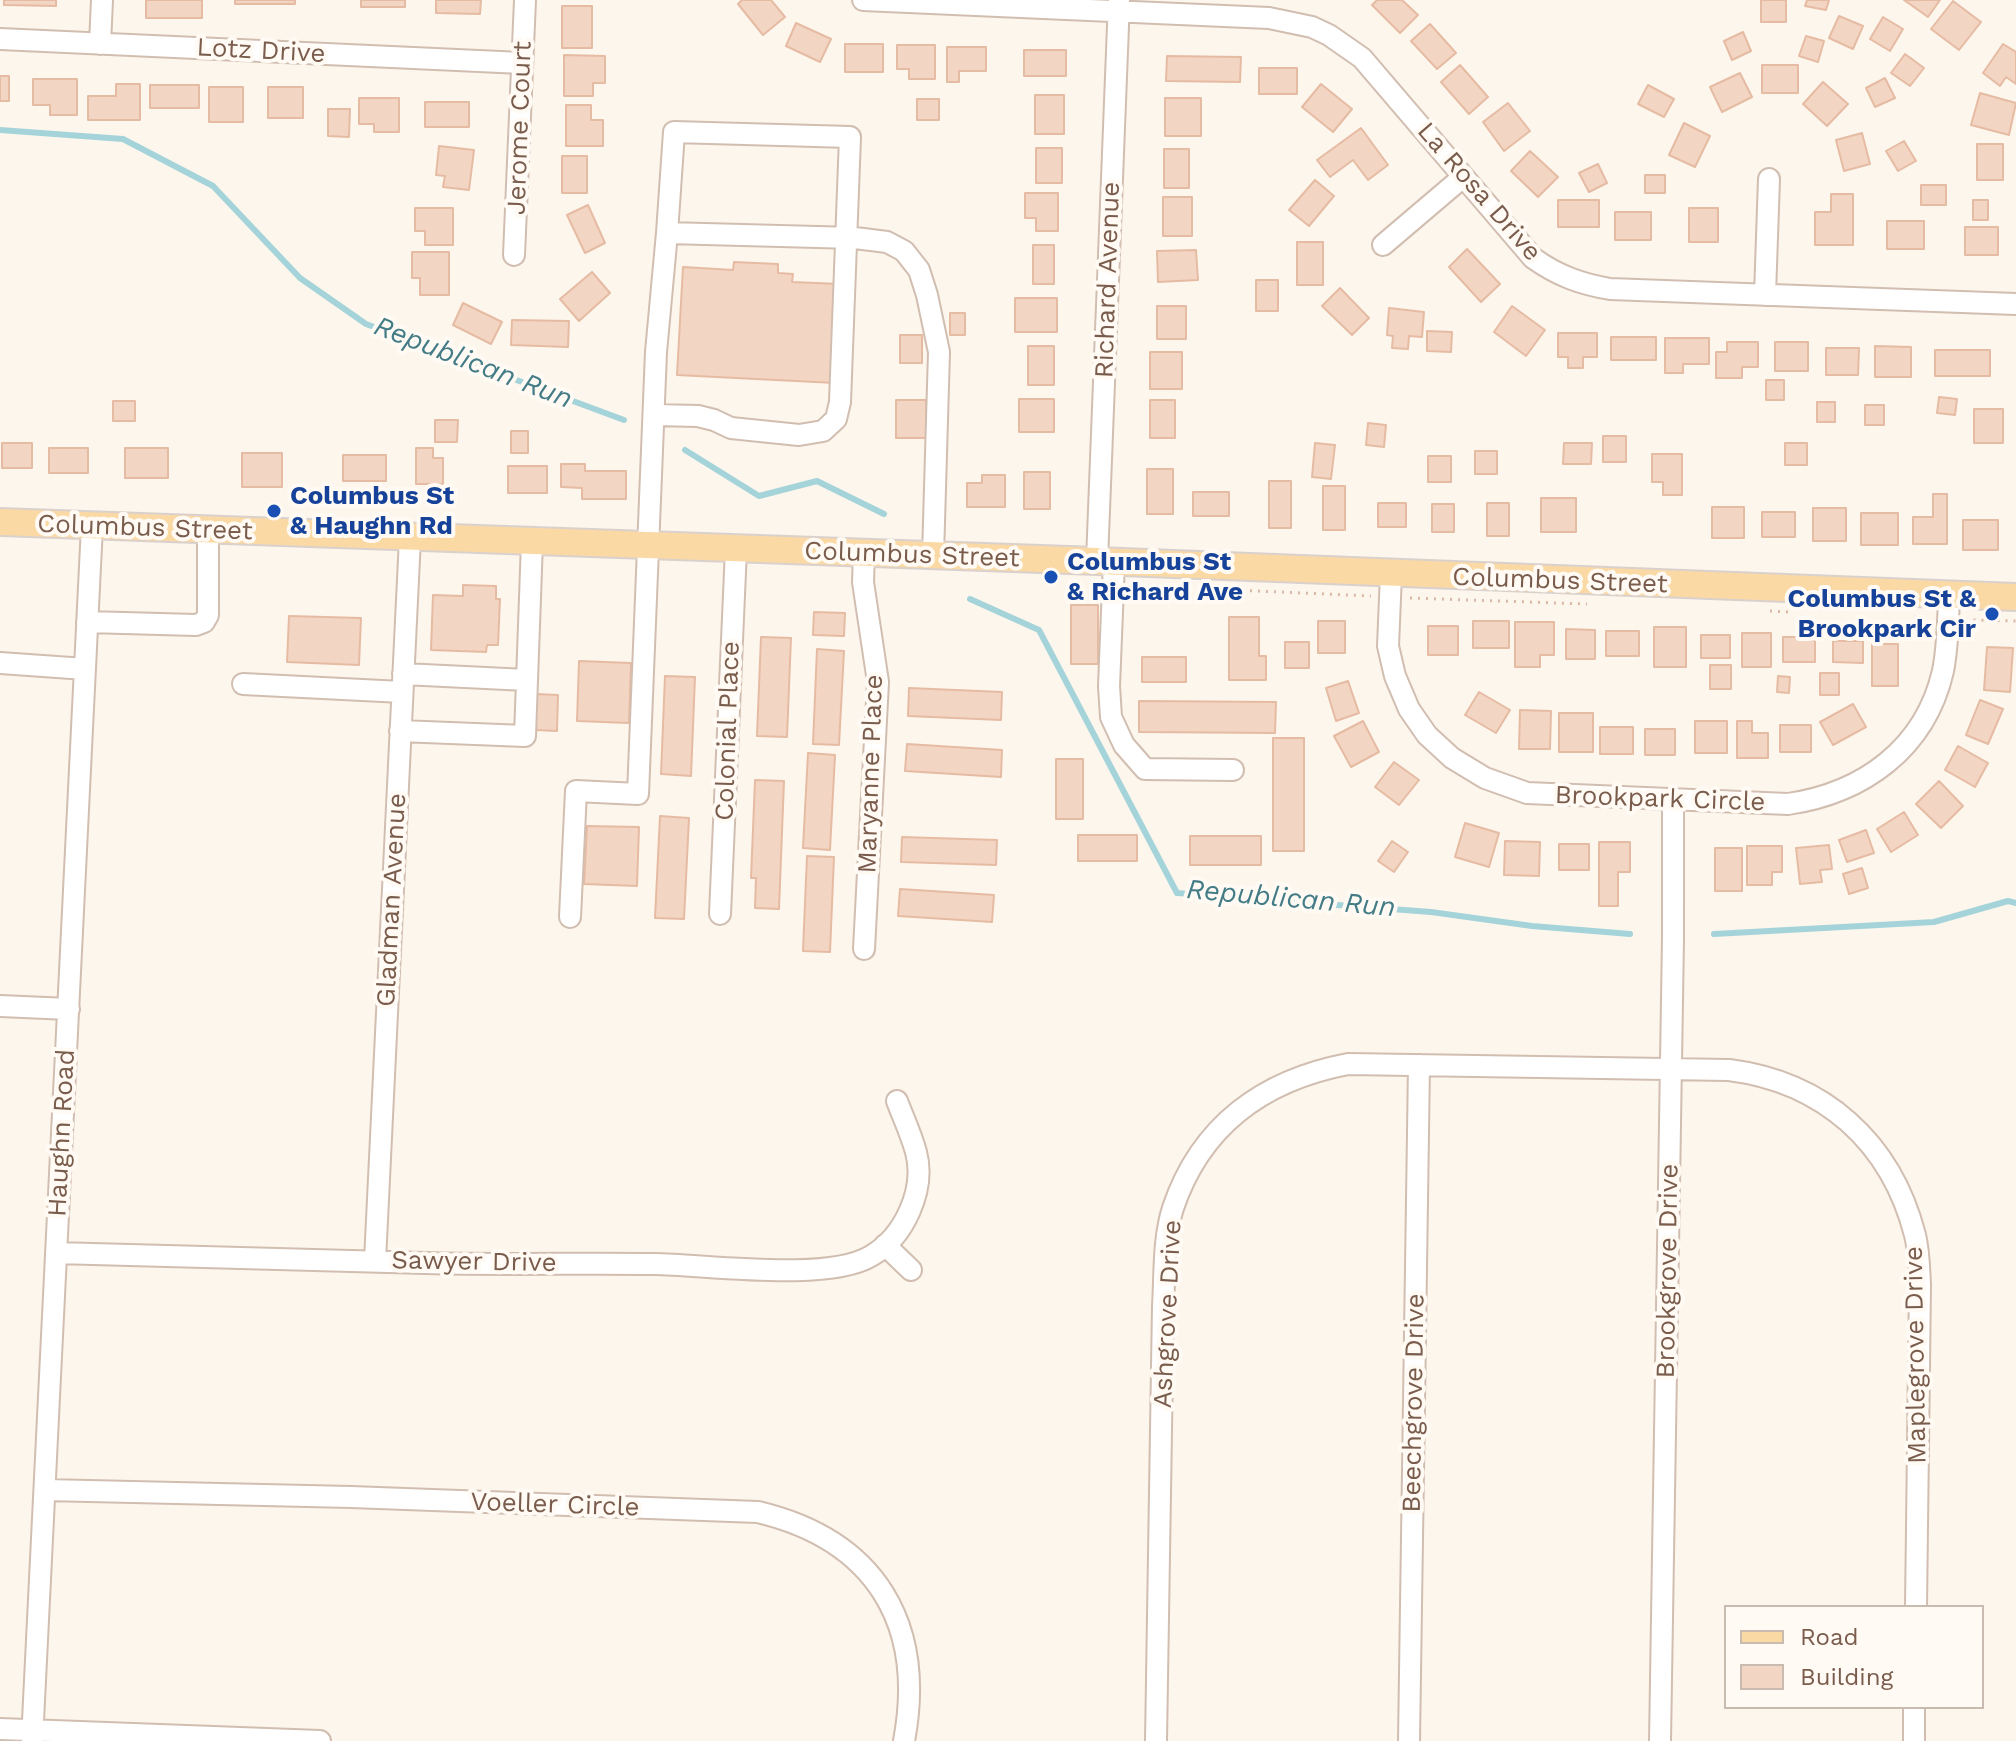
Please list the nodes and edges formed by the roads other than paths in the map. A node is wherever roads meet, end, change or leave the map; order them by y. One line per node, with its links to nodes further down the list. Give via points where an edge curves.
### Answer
1 (102, 0): 6 (street)
2 (525, 0): 7 (street, Jerome Court)
3 (863, 0): 4 (street, La Rosa Drive)
4 (1119, 5): 8 (street, La Rosa Drive, via 1269,18 1329,35 1377,72); 26 (street, Richard Avenue)
5 (0, 39): 6 (street, Lotz Drive)
6 (100, 44): 7 (street, Lotz Drive)
7 (522, 63): 13 (street, Jerome Court)
8 (1463, 177): 12 (street); 14 (street, La Rosa Drive, via 1533,258 1580,284)
9 (1769, 179): 14 (street)
10 (667, 233): 11 (street); 11 (street, via 674,132 850,137); 16 (street)
11 (848, 238): 16 (street, via 840,402 836,419 823,431 799,435 731,428 698,416); 25 (street, via 887,242 904,251 919,270 927,295 939,352)
12 (1383, 245)
13 (514, 255)
14 (1765, 295): 15 (street, La Rosa Drive)
15 (2016, 304)
16 (654, 415): 22 (street)
17 (0, 522): 18 (main road, Columbus Street)
18 (92, 526): 19 (main road, Columbus Street); 30 (street, Haughn Road)
19 (208, 531): 20 (main road, Columbus Street); 30 (street, via 204,622)
20 (410, 538): 21 (main road, Columbus Street); 34 (street, Gladman Avenue)
21 (532, 542): 22 (main road, Columbus Street); 33 (street)
22 (647, 546): 23 (main road, Columbus Street); 40 (street, via 638,794 576,791)
23 (736, 549): 24 (main road, Columbus Street); 39 (street, Colonial Place)
24 (864, 553): 25 (main road, Columbus Street); 41 (street, Maryanne Place, via 863,582 878,682)
25 (933, 556): 26 (main road, Columbus Street)
26 (1105, 561): 27 (main road, Columbus Street); 37 (street, Richard Avenue, via 1111,717 1124,745 1145,769)
27 (1391, 574): 28 (main road, Columbus Street); 38 (street, Brookpark Circle, via 1388,646 1395,676 1427,735 1452,758 1485,778 1527,793)
28 (1949, 596): 29 (main road, Columbus Street); 38 (street, Brookpark Circle, via 1946,648 1934,698 1910,739 1869,777 1816,800 1788,804)
29 (2016, 597)
30 (87, 622): 32 (street, Haughn Road)
31 (0, 663): 32 (street)
32 (85, 669): 43 (street, Haughn Road)
33 (527, 680): 34 (street); 36 (street, via 525,736)
34 (402, 683): 35 (street); 36 (street, Gladman Avenue)
35 (243, 684)
36 (400, 731): 49 (street, Gladman Avenue)
37 (1233, 770)
38 (1673, 800): 45 (street, Brookgrove Drive)
39 (720, 914)
40 (570, 917)
41 (864, 949)
42 (0, 1006): 43 (street)
43 (69, 1009): 48 (street, Haughn Road)
44 (1419, 1065): 45 (street, Ashgrove Drive); 58 (street, Ashgrove Drive, via 1348,1064 1284,1082 1251,1101 1201,1149 1185,1179 1167,1243 1163,1306); 59 (street, Beechgrove Drive)
45 (1670, 1068): 52 (street, Maplegrove Drive, via 1754,1073 1799,1088 1846,1119 1891,1173 1916,1238 1920,1284); 60 (street, Brookgrove Drive)
46 (897, 1101): 47 (street, via 917,1154 917,1177 909,1213)
47 (885, 1245): 49 (street, Sawyer Drive, via 862,1261 834,1268); 50 (street)
48 (56, 1253): 49 (street, Sawyer Drive); 51 (street, Haughn Road)
49 (375, 1261)
50 (911, 1270)
51 (45, 1490): 55 (street, Haughn Road); 57 (street, Voeller Circle, via 758,1512 785,1519 847,1552 871,1576 889,1606 909,1658)
52 (1916, 1605)
53 (1914, 1709): 61 (street)
54 (0, 1729): 55 (street)
55 (33, 1736): 56 (street)
56 (320, 1741)
57 (904, 1741)
58 (1156, 1741)
59 (1409, 1741)
60 (1660, 1741)
61 (1914, 1741)

